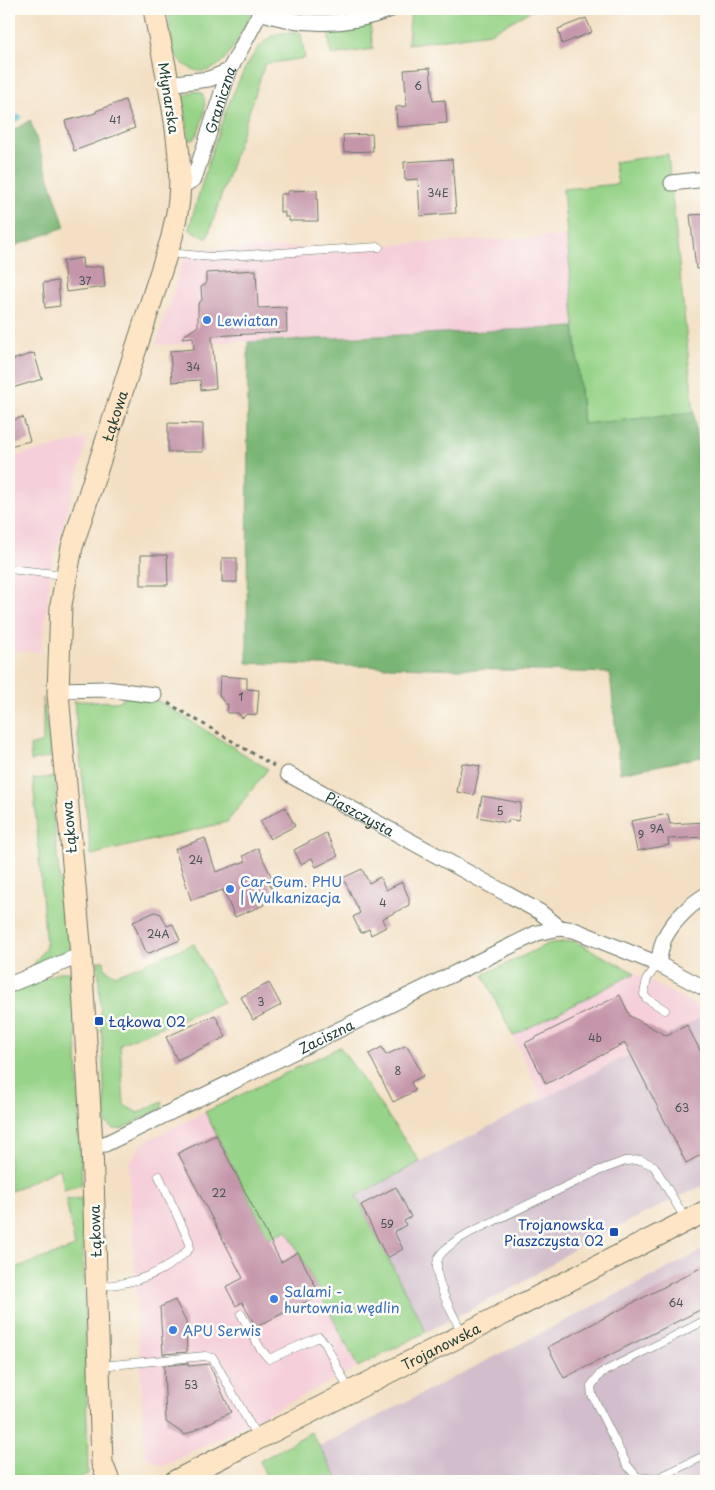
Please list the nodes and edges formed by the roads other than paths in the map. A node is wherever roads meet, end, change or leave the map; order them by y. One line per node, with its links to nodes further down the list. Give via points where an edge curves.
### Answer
1 (154, 9): 5 (street, Młynarska)
2 (391, 9): 3 (street, via 325,23 285,21)
3 (261, 11): 4 (street, Graniczna)
4 (230, 71): 5 (street, via 209,80); 8 (street, Graniczna, via 194,179)
5 (167, 84): 8 (street, Młynarska, via 175,130)
6 (706, 179): 7 (street)
7 (672, 182)
8 (179, 188): 10 (street, Łąkowa)
9 (379, 247): 10 (lane, via 212,257)
10 (167, 252): 12 (street, Łąkowa, via 86,499)
11 (9, 569): 12 (lane)
12 (67, 575): 13 (street, Łąkowa, via 60,614)
13 (58, 690): 14 (street, via 106,689); 18 (street, Łąkowa)
14 (154, 695)
15 (288, 774): 17 (street, Piaszczysta, via 540,912)
16 (706, 895): 19 (street, via 672,926 664,938)
17 (560, 928): 19 (street, Piaszczysta, via 574,930); 23 (street, Zaciszna, via 537,933 105,1144)
18 (81, 955): 20 (street); 23 (street, Łąkowa)
19 (658, 964): 21 (street, Piaszczysta); 22 (lane, via 647,979 644,994)
20 (9, 985)
21 (706, 988)
22 (666, 1010)
23 (92, 1145): 27 (street, Łąkowa)
24 (159, 1176): 27 (lane, via 189,1241 189,1249 162,1271 117,1284)
25 (706, 1211): 26 (street, Trojanowska)
26 (687, 1221): 30 (street, Trojanowska); 30 (lane, via 654,1166 641,1160 598,1171 469,1233 454,1241 439,1256 436,1269)
27 (96, 1286): 31 (street, Łąkowa)
28 (240, 1314): 32 (lane, via 269,1359 319,1337)
29 (706, 1320): 35 (lane, via 601,1373 591,1386 592,1395)
30 (463, 1335): 32 (street, Trojanowska)
31 (99, 1367): 33 (lane, via 205,1356 214,1358); 36 (street, Łąkowa, via 102,1463)
32 (350, 1392): 33 (street, Trojanowska)
33 (258, 1439): 37 (street, Trojanowska)
34 (706, 1456): 35 (lane, via 656,1479)
35 (636, 1479)
36 (109, 1481)
37 (175, 1481)

